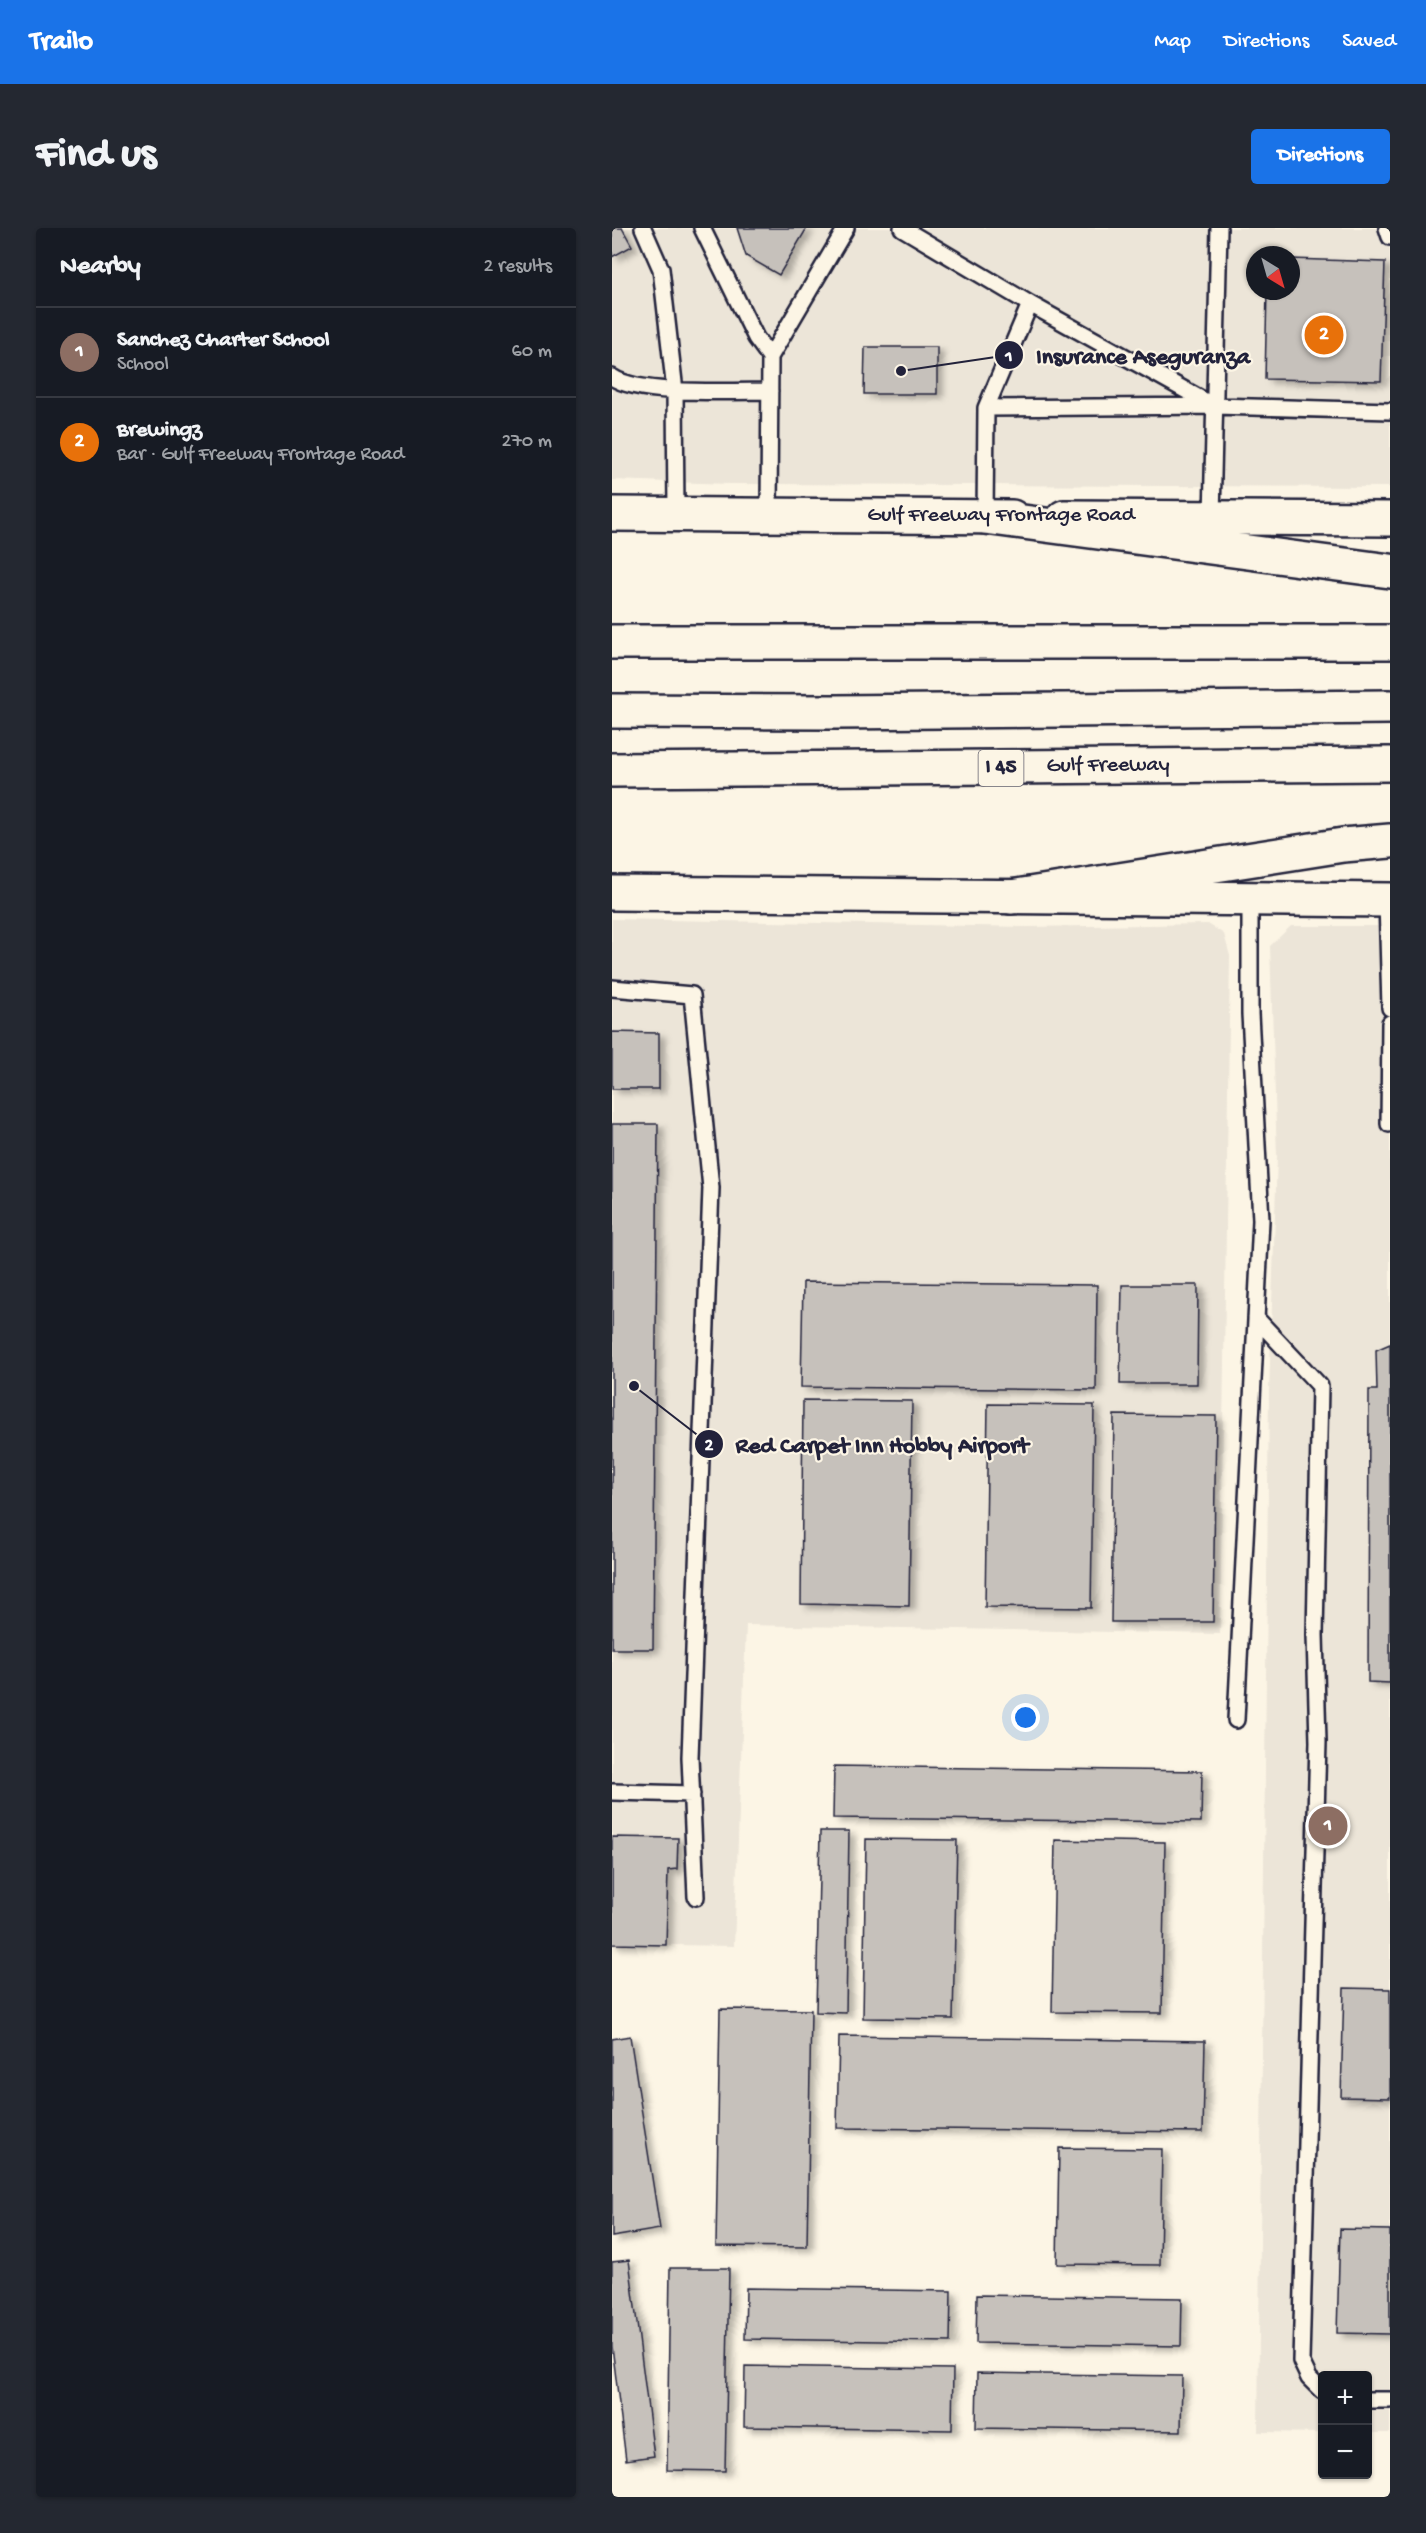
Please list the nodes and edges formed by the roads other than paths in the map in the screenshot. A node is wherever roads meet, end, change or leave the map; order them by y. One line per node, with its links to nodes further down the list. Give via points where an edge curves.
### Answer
1 (643, 228): 11 (lane, via 661,269)
2 (702, 228): 9 (lane, via 756,338)
3 (846, 228): 9 (lane)
4 (902, 228): 8 (lane)
5 (1219, 228): 13 (lane)
6 (1387, 228): 7 (lane)
7 (1390, 237)
8 (1030, 304): 13 (lane); 14 (lane)
9 (770, 357): 12 (lane)
10 (612, 377): 11 (lane, via 620,383)
11 (675, 391): 12 (lane); 16 (lane)
12 (770, 391): 18 (lane)
13 (1215, 406): 14 (lane); 15 (lane); 20 (lane)
14 (986, 408): 19 (lane)
15 (1390, 411)
16 (676, 513): 17 (main road, Gulf Freeway Frontage Road); 18 (main road, Gulf Freeway Frontage Road)
17 (612, 514)
18 (769, 514): 19 (main road, Gulf Freeway Frontage Road)
19 (985, 517): 20 (main road, Gulf Freeway Frontage Road); 22 (main road)
20 (1212, 517): 21 (main road, Gulf Freeway Frontage Road)
21 (1390, 519)
22 (1390, 571)
23 (612, 642): 24 (main road)
24 (1390, 642)
25 (1390, 707): 26 (main road)
26 (612, 711)
27 (1390, 764): 28 (main road, Gulf Freeway / I 45)
28 (612, 770)
29 (1390, 841): 31 (main road)
30 (612, 893): 31 (main road)
31 (1011, 897): 32 (main road)
32 (1250, 899): 33 (main road); 40 (lane, via 1250,1014 1261,1220)
33 (1389, 900): 34 (lane)
34 (1389, 966): 36 (lane)
35 (612, 987): 43 (lane, via 692,995 711,1188 690,1757)
36 (1390, 1008)
37 (1390, 1023): 38 (lane)
38 (1389, 1057): 39 (lane)
39 (1389, 1124)
40 (1256, 1318): 41 (lane); 45 (lane, via 1320,1386 1314,1635 1318,1742 1301,2361)
41 (1236, 1720)
42 (612, 1792): 43 (lane)
43 (692, 1794): 44 (lane)
44 (696, 1897)
45 (1318, 2386)
46 (1372, 2400): 47 (lane)
47 (1390, 2400)

